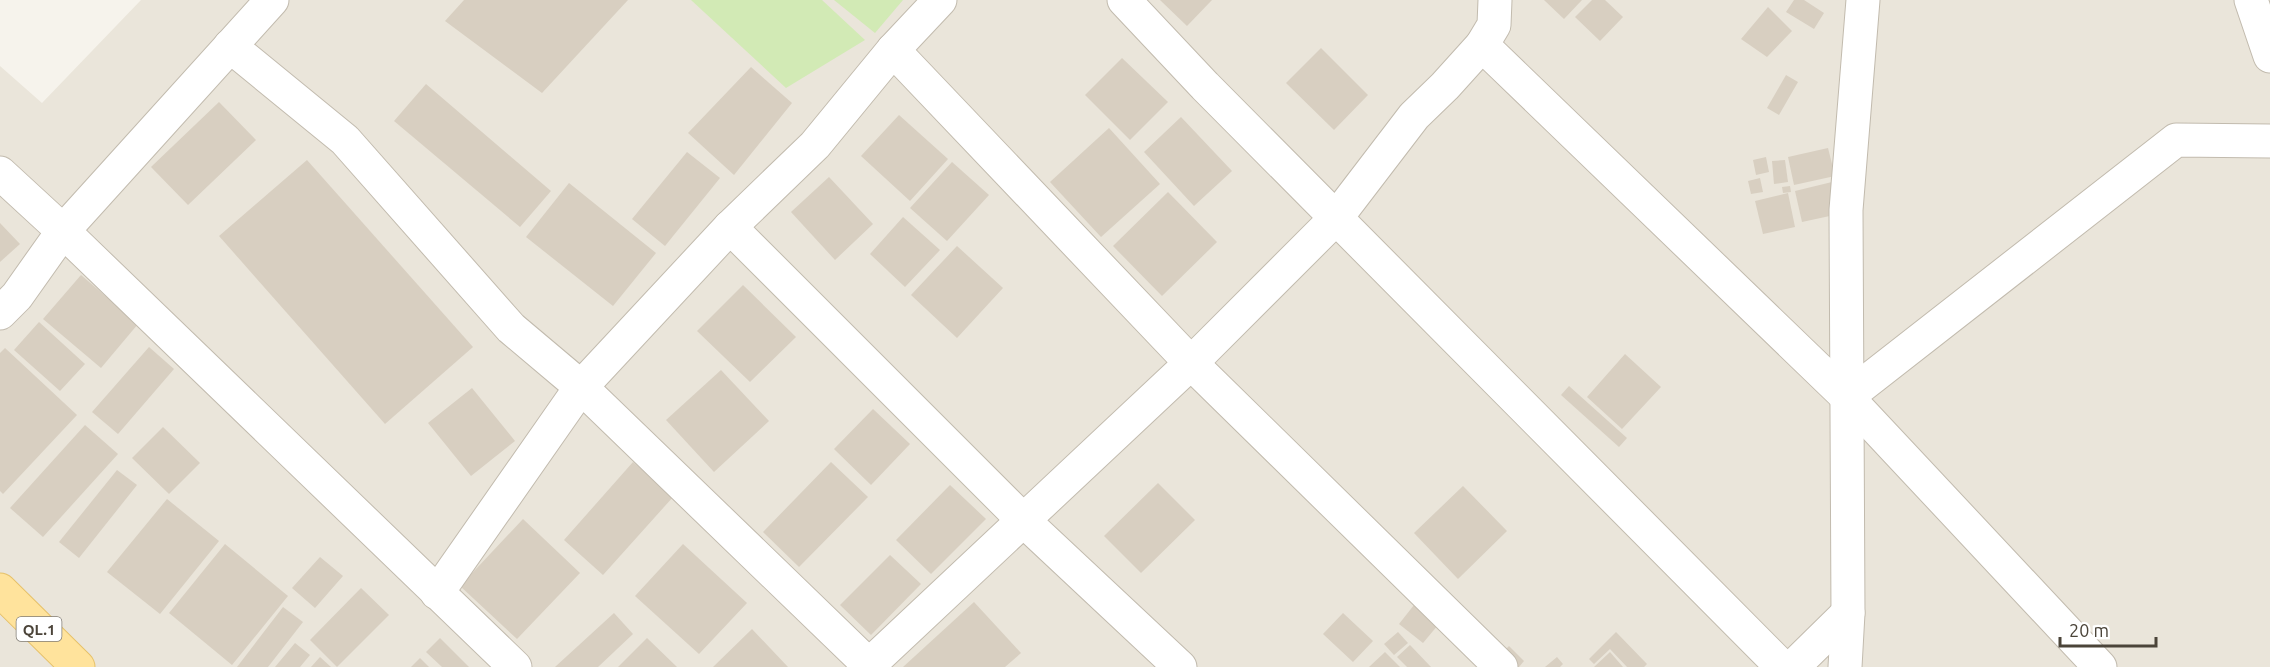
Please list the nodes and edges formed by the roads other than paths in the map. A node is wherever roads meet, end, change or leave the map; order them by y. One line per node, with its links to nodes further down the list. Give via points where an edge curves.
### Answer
1 (272, 0): 8 (street)
2 (940, 0): 9 (street)
3 (1124, 0): 13 (street)
4 (1495, 0): 7 (street, via 1494,25)
5 (1863, 0): 19 (street, via 1846,210)
6 (2251, 0): 10 (street)
7 (1482, 45): 13 (street, via 1414,116); 19 (street)
8 (230, 46): 15 (street); 18 (street, via 345,140 511,328)
9 (893, 50): 14 (street, via 815,145); 17 (street)
10 (2270, 56)
11 (2270, 141): 19 (street, via 2176,140)
12 (0, 173): 15 (street)
13 (1336, 218): 17 (street); 29 (street)
14 (730, 227): 18 (street); 20 (street)
15 (63, 231): 16 (street, via 18,296); 22 (street)
16 (0, 313)
17 (1191, 363): 20 (street); 28 (street)
18 (581, 387): 22 (street); 24 (street)
19 (1847, 397): 23 (street); 32 (street)
20 (1024, 521): 24 (street); 27 (street)
21 (0, 590): 25 (main road, QL.1)
22 (437, 592): 26 (street)
23 (1848, 613): 30 (street); 31 (street)
24 (869, 666)
25 (78, 667)
26 (515, 667)
27 (1180, 667)
28 (1501, 667)
29 (1782, 667)
30 (1793, 667)
31 (1845, 667)
32 (2100, 667)

